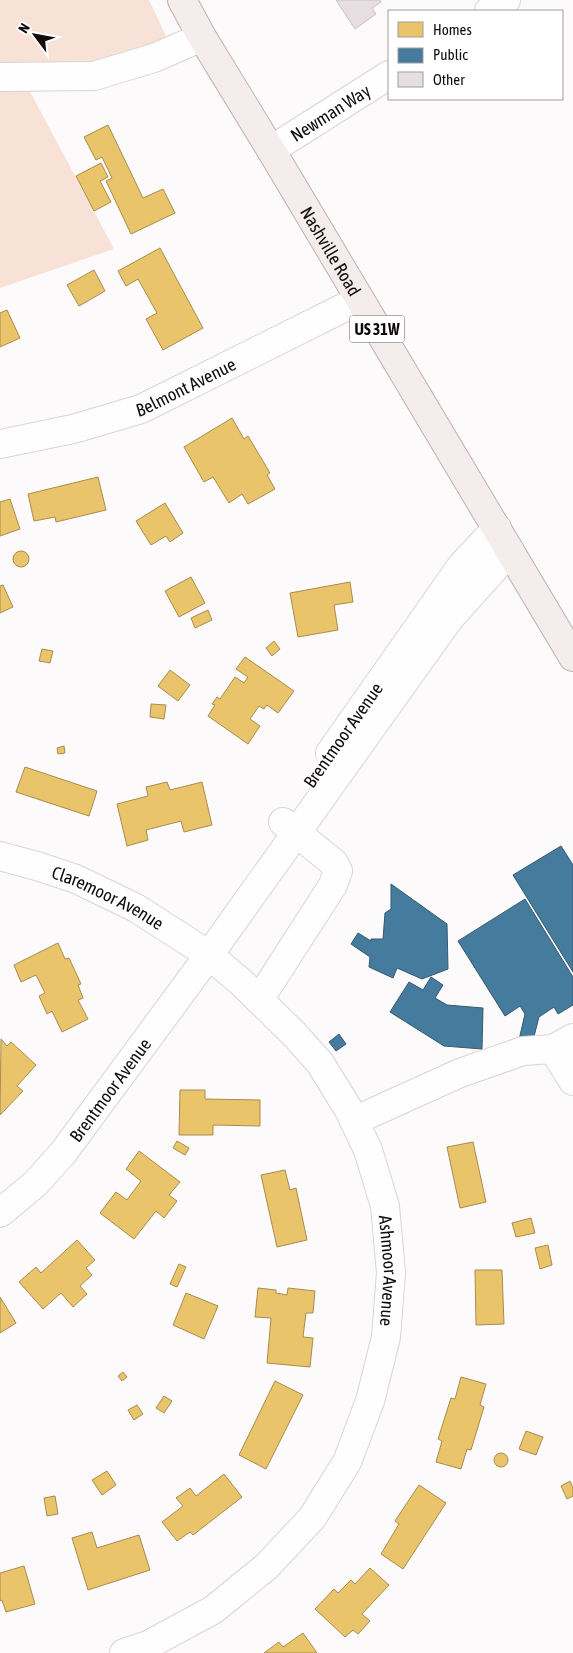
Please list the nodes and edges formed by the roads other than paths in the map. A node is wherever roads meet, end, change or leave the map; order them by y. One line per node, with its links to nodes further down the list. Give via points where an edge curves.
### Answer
1 (182, 0): 4 (main road, Nashville Road / US 31W)
2 (506, 0): 3 (street)
3 (491, 10)
4 (202, 37): 6 (street, via 154,58 94,76); 7 (main road, Nashville Road / US 31W)
5 (388, 76): 7 (street, Newman Way)
6 (0, 78)
7 (271, 150): 8 (main road, Nashville Road / US 31W)
8 (359, 300): 9 (street, Belmont Avenue, via 141,409 73,429); 10 (main road, Nashville Road / US 31W)
9 (0, 444)
10 (504, 540): 11 (main road, Nashville Road / US 31W); 12 (street, Brentmoor Avenue, via 449,619)
11 (573, 657)
12 (289, 827): 14 (street, Brentmoor Avenue); 15 (street, via 334,863 338,871 333,885)
13 (0, 856): 14 (street, Claremoor Avenue, via 76,879 136,908)
14 (209, 955): 15 (street, Ashmoor Avenue); 19 (street, Brentmoor Avenue, via 63,1153 35,1184)
15 (259, 1000): 18 (street, Ashmoor Avenue, via 320,1063)
16 (563, 1044): 17 (street); 18 (street, via 523,1052 460,1073)
17 (573, 1081)
18 (354, 1120): 20 (street, Ashmoor Avenue, via 368,1150 385,1206 391,1273 386,1337 370,1401 347,1462 312,1518 267,1566 214,1610 148,1645)
19 (0, 1213)
20 (124, 1653)

